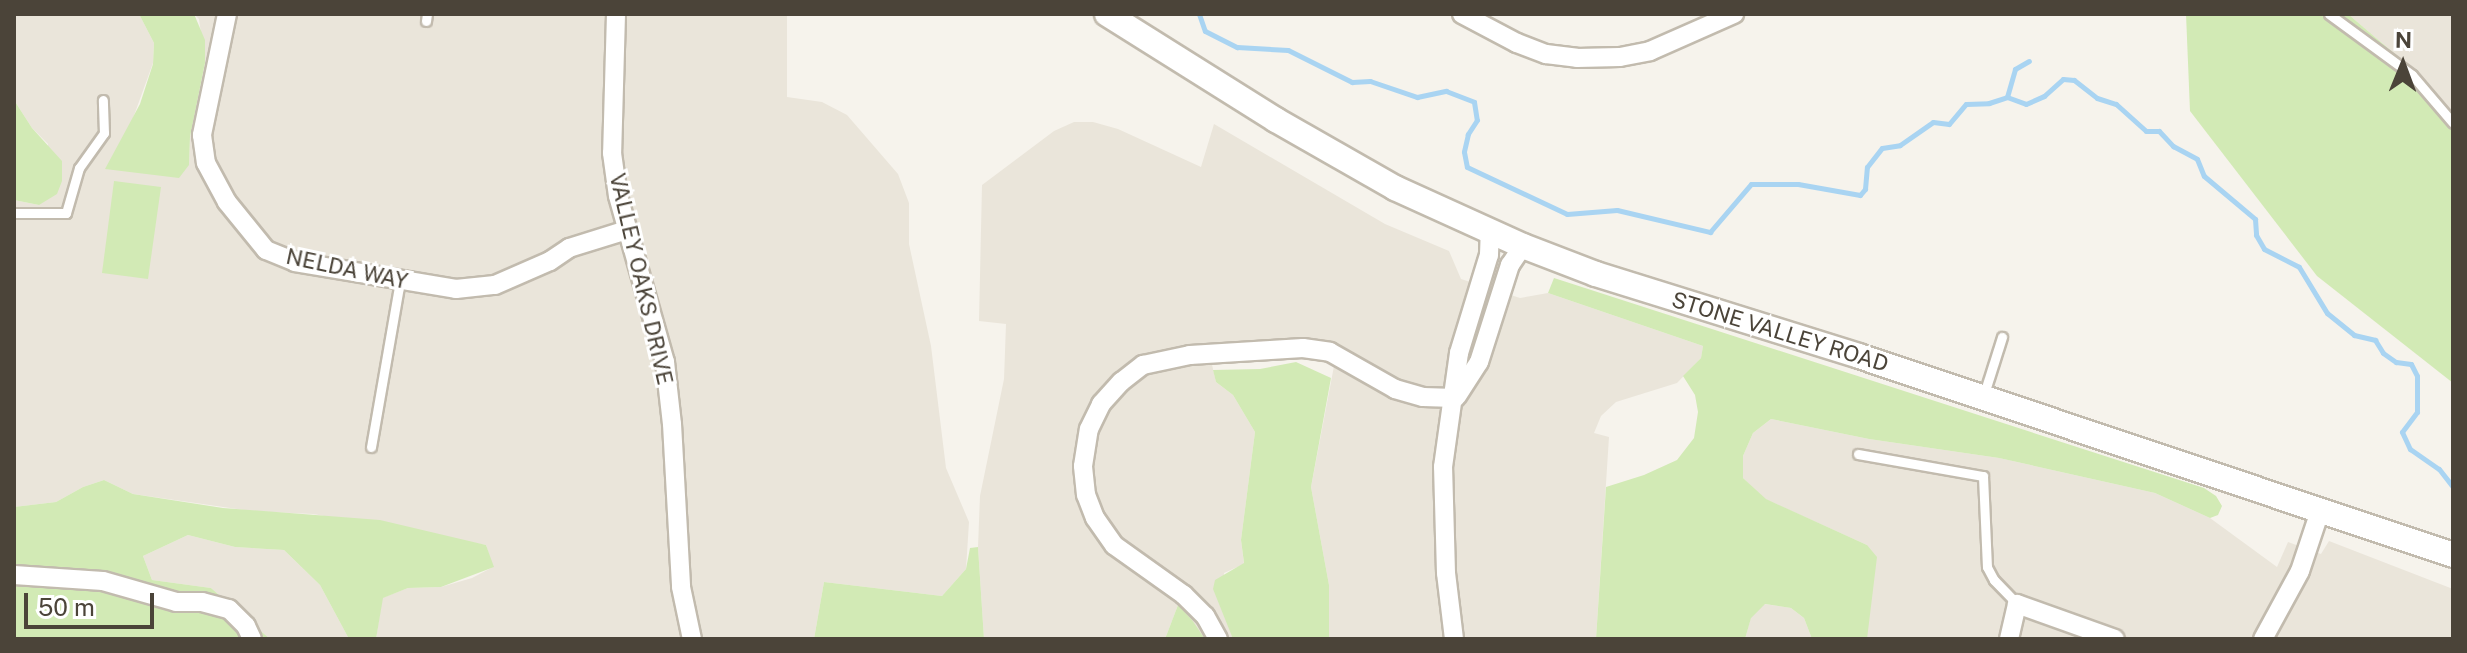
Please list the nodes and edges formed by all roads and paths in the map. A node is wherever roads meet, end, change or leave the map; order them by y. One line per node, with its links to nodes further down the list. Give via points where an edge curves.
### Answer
1 (227, 14): 15 (street, NELDA WAY, via 202,135 206,163 227,202 266,250 295,262)
2 (616, 14): 12 (street, VALLEY OAKS DRIVE, via 612,153)
3 (1107, 14): 8 (street, STONE VALLEY ROAD)
4 (1116, 14): 8 (street, STONE VALLEY ROAD)
5 (1462, 14): 6 (street, via 1517,43 1577,58 1650,51)
6 (1734, 14)
7 (2329, 14): 10 (lane, via 2412,75)
8 (1141, 34): 13 (street, STONE VALLEY ROAD, via 1395,188)
9 (103, 100): 11 (lane, via 104,133 79,168 66,213)
10 (2453, 123)
11 (14, 213)
12 (627, 230): 15 (street, NELDA WAY, via 569,248 495,285 456,289); 26 (street, VALLEY OAKS DRIVE, via 665,362 681,587)
13 (1490, 232): 14 (street, STONE VALLEY ROAD); 18 (street, via 1489,255 1459,353)
14 (1523, 246): 17 (street, STONE VALLEY ROAD); 18 (street, via 1510,265 1479,362)
15 (400, 281): 19 (lane)
16 (2002, 337): 17 (lane)
17 (1983, 397): 21 (street, STONE VALLEY ROAD)
18 (1455, 398): 27 (street, via 1395,389 1330,352 1303,348 1190,355 1143,365 1121,382 1101,404 1089,429 1083,466 1086,495 1114,545 1184,595); 28 (street, via 1443,467 1442,514)
19 (371, 447)
20 (1858, 454): 24 (lane, via 1983,476 1987,567)
21 (2320, 511): 22 (street, STONE VALLEY ROAD); 31 (street, via 2300,571)
22 (2453, 555)
23 (14, 575): 25 (street, via 103,581 176,602 229,609)
24 (2017, 604): 29 (street); 30 (street)
25 (252, 639)
26 (692, 639)
27 (1218, 639)
28 (1454, 639)
29 (2009, 639)
30 (2115, 639)
31 (2263, 639)

